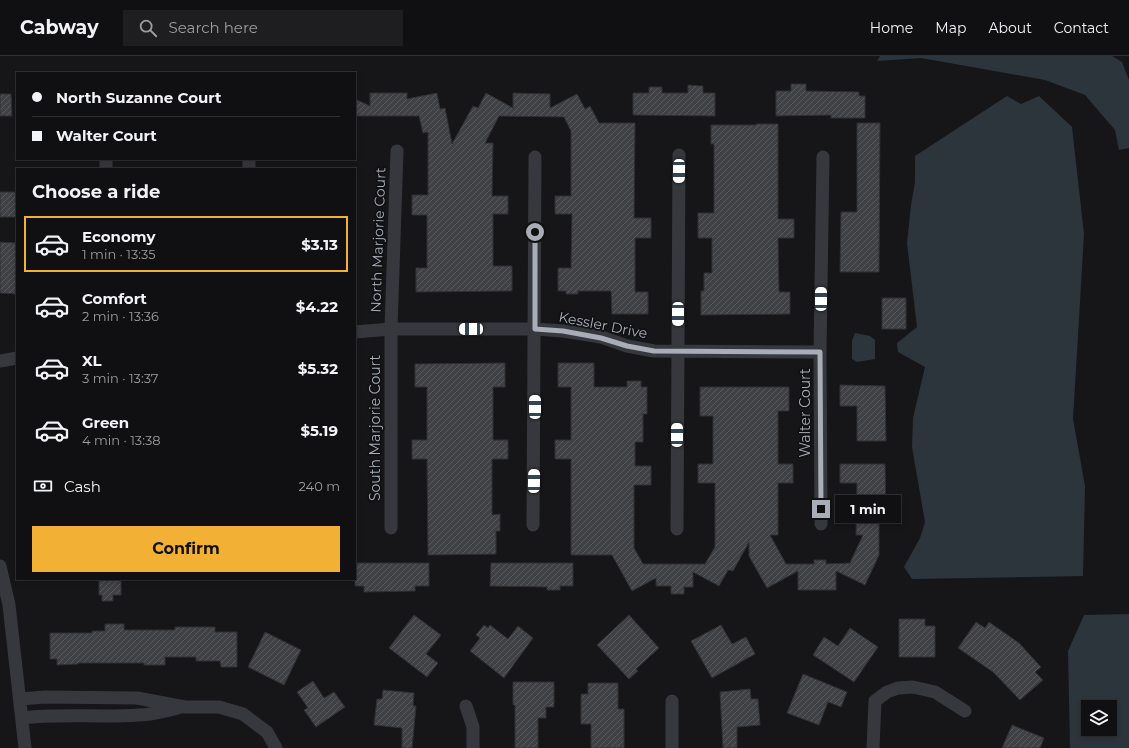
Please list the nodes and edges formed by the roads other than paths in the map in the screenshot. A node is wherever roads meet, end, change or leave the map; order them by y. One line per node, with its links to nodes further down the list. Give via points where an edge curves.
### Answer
1 (397, 151): 5 (street, North Marjorie Court)
2 (679, 155): 8 (street)
3 (535, 158): 6 (street)
4 (823, 158): 9 (street, Walter Court)
5 (392, 329): 6 (street, Kessler Drive); 7 (street, Kessler Drive); 14 (street, South Marjorie Court)
6 (535, 329): 8 (street, Kessler Drive, via 601,338 654,351); 13 (street)
7 (356, 332)
8 (678, 352): 9 (street, Kessler Drive); 15 (street)
9 (820, 352): 12 (street, Walter Court)
10 (16, 358): 11 (street)
11 (0, 361)
12 (821, 524)
13 (534, 525)
14 (392, 528)
15 (677, 529)
16 (0, 566): 17 (street, via 9,605)
17 (20, 699): 20 (street, via 137,698); 22 (street)
18 (672, 702): 26 (street)
19 (466, 706): 25 (street, via 473,727)
20 (185, 707): 22 (street, via 140,715); 24 (street, via 219,708 243,714 267,732)
21 (965, 712): 27 (street, via 935,692 913,688 898,688 887,692 875,701)
22 (22, 718): 23 (street)
23 (25, 748)
24 (276, 748)
25 (473, 748)
26 (672, 748)
27 (873, 748)

